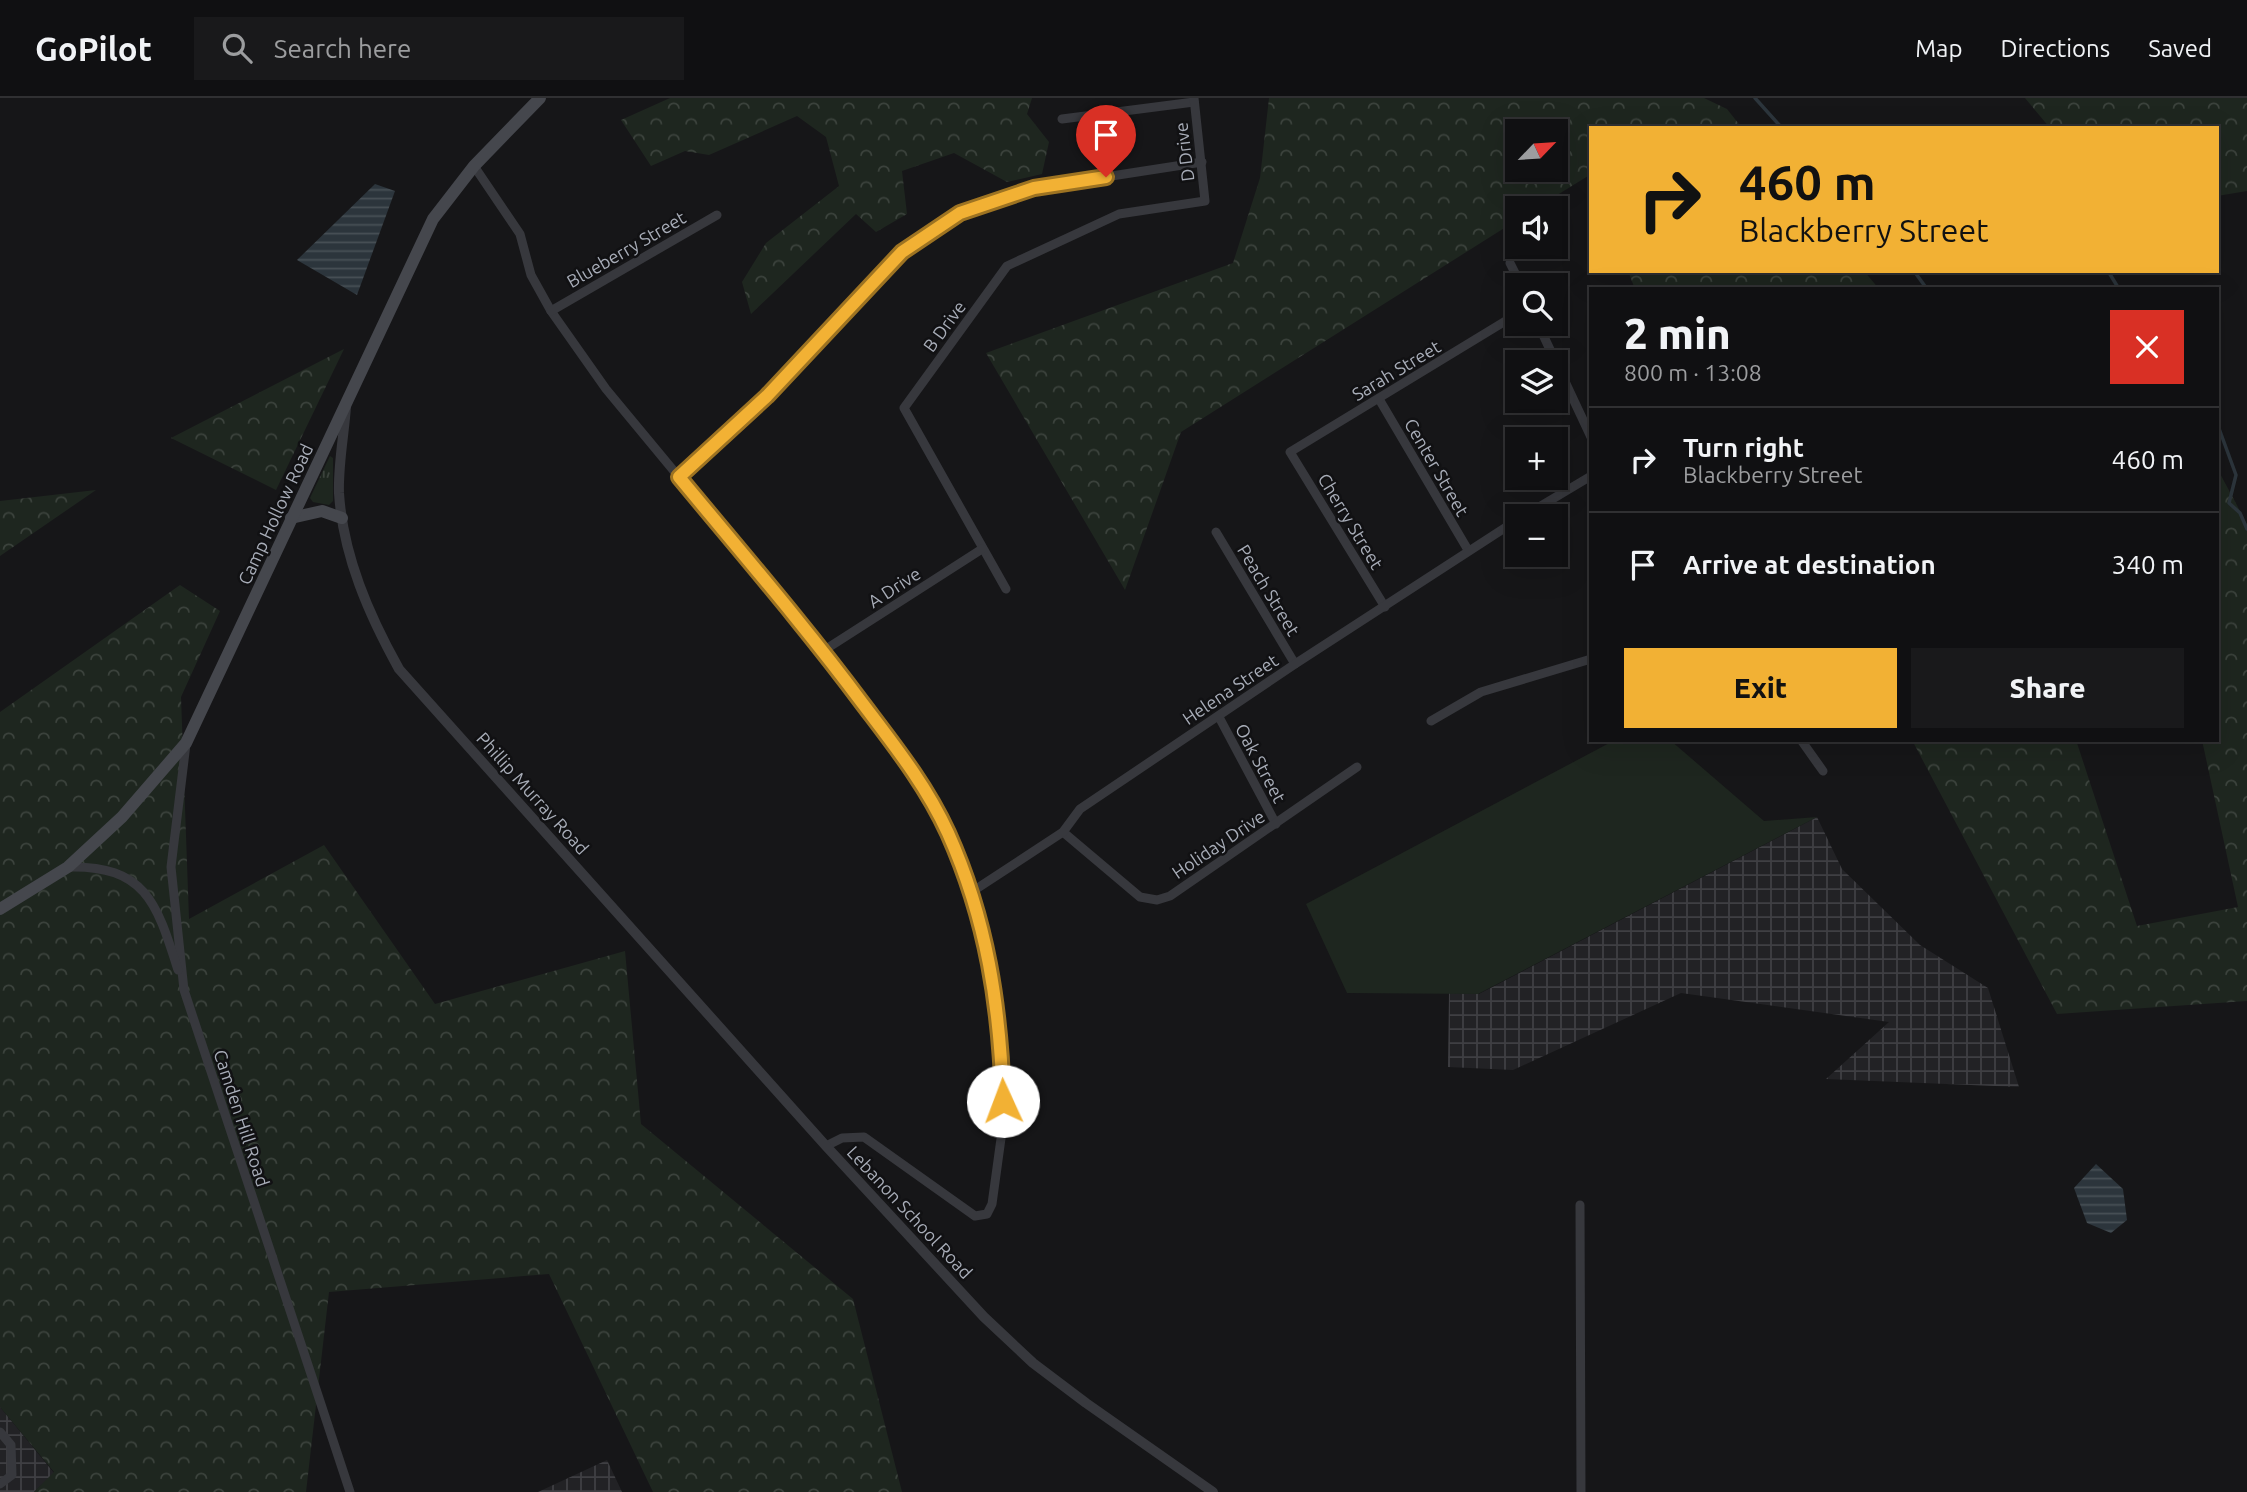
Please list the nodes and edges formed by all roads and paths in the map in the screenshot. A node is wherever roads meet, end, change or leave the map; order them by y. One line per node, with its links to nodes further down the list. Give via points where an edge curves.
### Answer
1 (540, 98): 5 (main road, Camp Hollow Road)
2 (1194, 100): 3 (street); 4 (street, D Drive)
3 (1062, 119)
4 (1202, 162): 6 (street, D Drive); 17 (street, via 1034,188 960,213 902,252 767,396)
5 (474, 166): 10 (street, Lebanon School Road, via 520,234 531,275); 14 (main road, Camp Hollow Road, via 433,219)
6 (1205, 201): 24 (street, B Drive, via 1119,214 1007,265 904,408)
7 (718, 215): 10 (street, Blueberry Street)
8 (1510, 263): 9 (street)
9 (1515, 273)
10 (551, 311): 17 (street, Lebanon School Road, via 606,389)
11 (1505, 321): 13 (street, Sarah Street)
12 (1544, 336): 15 (street)
13 (1379, 399): 16 (street, Sarah Street); 25 (street, Center Street)
14 (346, 405): 20 (main road, Camp Hollow Road); 21 (street, Phillip Murray Road, via 339,492)
15 (1589, 433)
16 (1290, 452): 27 (street, Cherry Street)
17 (679, 477): 28 (street, Lebanon School Road)
18 (1589, 477): 19 (street)
19 (1544, 504)
20 (291, 518): 21 (main road, via 321,511); 34 (main road, Camp Hollow Road)
21 (342, 518): 43 (street, Phillip Murray Road, via 373,623 400,669)
22 (1505, 527): 25 (street, Helena Street)
23 (1216, 532): 30 (street, Peach Street)
24 (982, 549): 26 (street, B Drive); 28 (street, A Drive)
25 (1468, 550): 27 (street, Helena Street)
26 (1006, 589)
27 (1385, 607): 30 (street, Helena Street)
28 (823, 650): 40 (street, Lebanon School Road, via 919,778 948,833)
29 (1589, 660): 32 (street, via 1481,692)
30 (1295, 664): 31 (street, Helena Street)
31 (1219, 717): 37 (street, Oak Street); 38 (street, Helena Street, via 1080,809)
32 (1431, 721)
33 (1802, 742): 36 (street)
34 (186, 743): 39 (main road, Camp Hollow Road, via 122,817); 42 (street, Camden Hill Road, via 171,867)
35 (1357, 767): 37 (street, Holiday Drive)
36 (1823, 771)
37 (1276, 824): 38 (street, Holiday Drive, via 1170,897 1157,900 1140,897)
38 (1063, 832): 40 (street, Helena Street)
39 (68, 867): 41 (main road, Camp Hollow Road); 42 (street, via 116,871 141,886 163,923)
40 (970, 893): 43 (street, Lebanon School Road, via 992,968 1000,1034 1003,1124 987,1214 975,1216 864,1137 842,1138)
41 (0, 909)
42 (184, 990): 47 (street, Camden Hill Road)
43 (826, 1146): 48 (street, Lebanon School Road, via 967,1300 1034,1363)
44 (1580, 1205): 49 (street)
45 (0, 1432): 46 (street, via 11,1445 12,1475)
46 (0, 1484)
47 (350, 1492)
48 (1213, 1492)
49 (1581, 1492)

